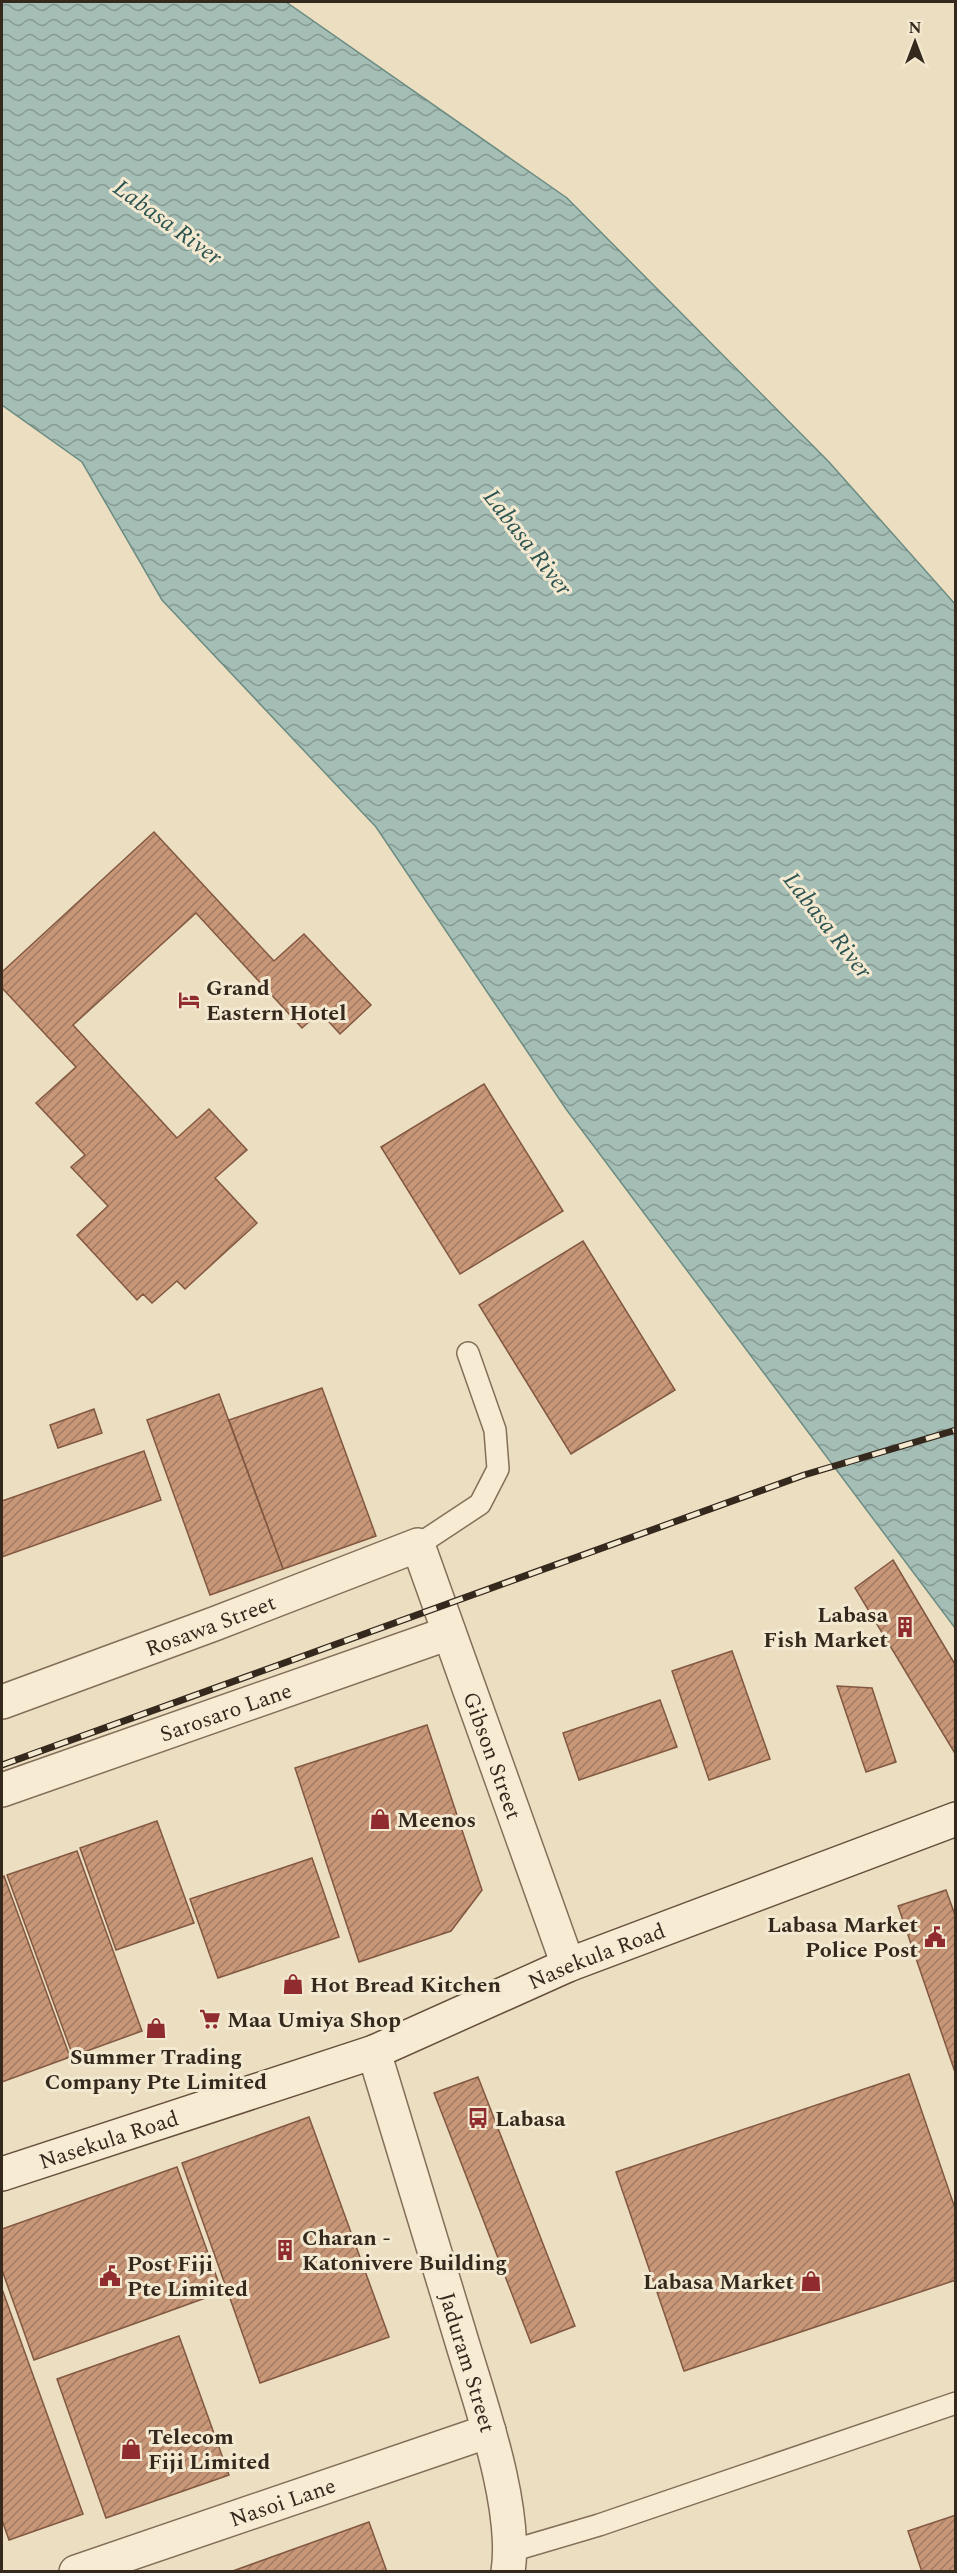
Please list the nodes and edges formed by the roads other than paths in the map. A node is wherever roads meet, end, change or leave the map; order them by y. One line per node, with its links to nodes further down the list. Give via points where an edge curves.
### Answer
1 (468, 1353): 2 (lane, via 495,1430 498,1469 480,1504)
2 (417, 1545): 3 (street, Gibson Street); 4 (street, Rosawa Street)
3 (449, 1633): 5 (street, Sarosaro Lane); 7 (street, Gibson Street)
4 (2, 1702)
5 (2, 1790)
6 (956, 1820): 7 (street, Nasekula Road)
7 (568, 1965): 8 (street, Nasekula Road)
8 (374, 2052): 9 (street, Nasekula Road); 11 (street, Jaduram Street)
9 (2, 2174)
10 (956, 2403): 12 (lane, via 610,2522)
11 (489, 2431): 12 (street, Jaduram Street, via 506,2506); 13 (street, Nasoi Lane)
12 (509, 2561)
13 (76, 2571)

